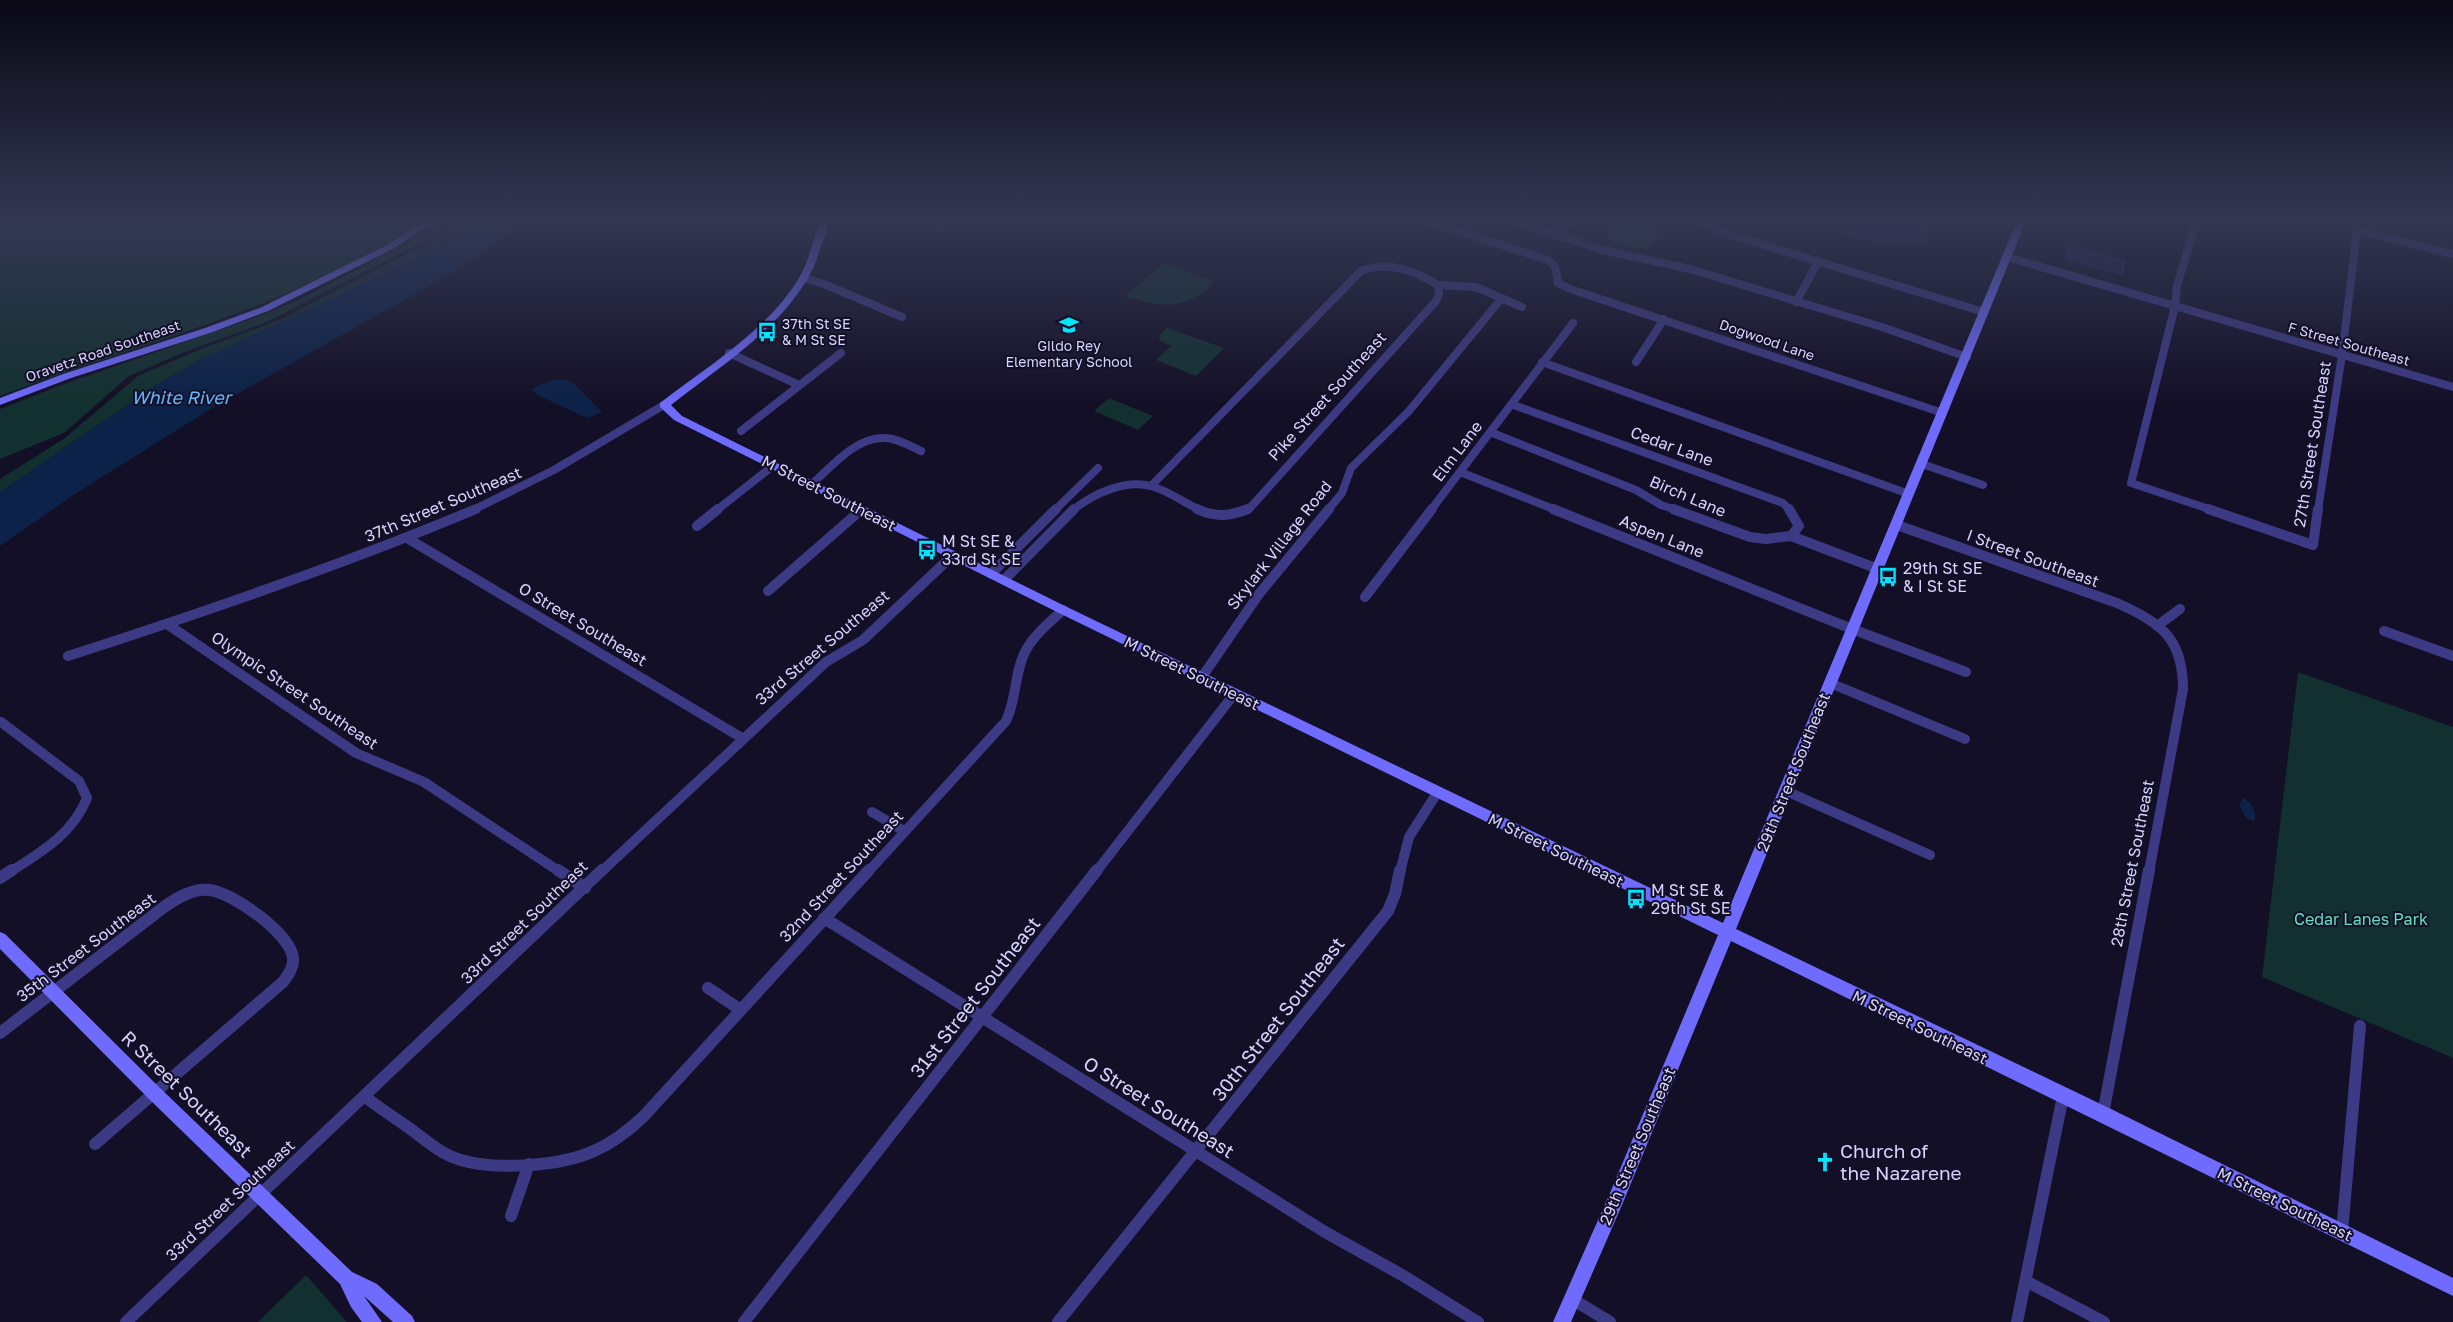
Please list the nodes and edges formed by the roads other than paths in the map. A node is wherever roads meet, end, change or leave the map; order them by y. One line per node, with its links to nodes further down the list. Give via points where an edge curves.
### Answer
1 (318, 283): 31 (street, Oravetz Road Southeast, via 265,309)
2 (799, 283): 23 (street, 37th Street Southeast, via 772,318)
3 (819, 283): 20 (street)
4 (1350, 283): 44 (street)
5 (1433, 283): 14 (street)
6 (1559, 283): 21 (street, Dogwood Lane)
7 (1734, 283): 16 (street)
8 (1807, 283): 16 (street)
9 (1887, 283): 19 (street)
10 (1996, 283): 19 (street, 29th Street Southeast)
11 (2095, 283): 17 (street, F Street Southeast)
12 (2178, 283): 17 (street)
13 (2351, 283): 25 (street, 27th Street Southeast)
14 (1438, 286): 15 (street, via 1476,288); 44 (street, Pike Street Southeast, via 1436,301 1250,509 1233,516 1208,514)
15 (1501, 299): 18 (street); 66 (street, Skylark Village Road, via 1409,412 1351,468 1342,493 1259,594)
16 (1796, 302): 26 (street)
17 (2175, 306): 25 (street, F Street Southeast); 25 (street, 27th Street Southeast, via 2131,483 2313,545)
18 (1522, 307)
19 (1984, 312): 26 (street, 29th Street Southeast)
20 (902, 317)
21 (1664, 319): 28 (street); 34 (street, Dogwood Lane)
22 (1573, 323): 27 (street, Elm Lane)
23 (729, 353): 29 (street); 33 (street, 37th Street Southeast)
24 (841, 353): 29 (street)
25 (2342, 355): 30 (street, F Street Southeast)
26 (1966, 357): 34 (street, 29th Street Southeast)
27 (1542, 362): 32 (street, Elm Lane); 45 (street)
28 (1636, 362)
29 (799, 385): 35 (street)
30 (2453, 387)
31 (0, 402)
32 (1511, 404): 36 (street, Elm Lane); 49 (street, Cedar Lane, via 1783,503 1798,526)
33 (664, 405): 39 (street, M Street Southeast, via 678,418); 50 (street, 37th Street Southeast, via 520,489)
34 (1944, 413): 38 (street, 29th Street Southeast)
35 (741, 430)
36 (1490, 432): 41 (street, Elm Lane); 49 (street, Birch Lane, via 1636,490 1661,505 1750,537)
37 (921, 451): 42 (street, via 891,440 874,438 860,444)
38 (1922, 464): 43 (street); 45 (street, 29th Street Southeast)
39 (774, 465): 42 (street, M Street Southeast); 48 (street)
40 (1098, 468): 53 (street)
41 (1460, 472): 56 (street, Elm Lane); 61 (street, Aspen Lane)
42 (812, 484): 46 (street, M Street Southeast)
43 (1983, 485)
44 (1151, 486): 54 (street, Pike Street Southeast, via 1135,484 1087,500)
45 (1909, 494): 47 (street, 29th Street Southeast)
46 (861, 510): 51 (street, M Street Southeast); 55 (street)
47 (1897, 525): 52 (street, 29th Street Southeast); 60 (street, I Street Southeast, via 2094,595)
48 (697, 526)
49 (1791, 536): 52 (street, Birch Lane)
50 (407, 538): 59 (street, 37th Street Southeast); 70 (street, O Street Southeast)
51 (953, 556): 53 (street, M Street Southeast); 70 (street, 33rd Street Southeast, via 863,640 826,662)
52 (1878, 569): 61 (street, 29th Street Southeast)
53 (991, 574): 54 (street, M Street Southeast)
54 (1004, 580): 58 (street, M Street Southeast)
55 (768, 591)
56 (1365, 597)
57 (2180, 609): 60 (street)
58 (1062, 610): 66 (street, M Street Southeast); 75 (street, 32nd Street Southeast, via 1029,645 1023,656 1016,698 1006,721)
59 (167, 624): 63 (street, 37th Street Southeast); 78 (street, Olympic Street Southeast, via 356,753 424,782)
60 (2157, 626): 91 (street, 28th Street Southeast, via 2172,640 2180,656 2183,689)
61 (1852, 629): 65 (street, Aspen Lane); 67 (street, 29th Street Southeast)
62 (2384, 632): 64 (street)
63 (68, 656)
64 (2453, 656)
65 (1966, 672)
66 (1202, 677): 68 (street, M Street Southeast)
67 (1830, 683): 71 (street); 72 (street, 29th Street Southeast)
68 (1234, 693): 73 (street, M Street Southeast); 85 (street, 31st Street Southeast)
69 (1, 722): 77 (street, via 79,781 87,798 81,814 60,836)
70 (742, 738): 78 (street, 33rd Street Southeast)
71 (1965, 739)
72 (1786, 791): 76 (street); 80 (street, 29th Street Southeast)
73 (1438, 793): 80 (street, M Street Southeast); 93 (street, 30th Street Southeast, via 1407,841 1399,886 1388,911)
74 (872, 812): 75 (street)
75 (904, 831): 79 (street, 32nd Street Southeast)
76 (1930, 855)
77 (0, 878)
78 (585, 888): 90 (street, 33rd Street Southeast)
79 (824, 918): 84 (street, 32nd Street Southeast); 85 (street, O Street Southeast)
80 (1726, 932): 89 (street, M Street Southeast); 101 (street, 29th Street Southeast)
81 (0, 939): 83 (street, R Street Southeast)
82 (708, 988): 84 (street)
83 (53, 992): 87 (street, 35th Street Southeast); 88 (street, R Street Southeast); 88 (street, 35th Street Southeast, via 164,907 195,891 211,890 231,897 282,937 293,955 291,969 277,988)
84 (741, 1010): 94 (street, 32nd Street Southeast, via 643,1117 609,1144 573,1160)
85 (983, 1018): 93 (street, O Street Southeast); 105 (street, 31st Street Southeast)
86 (2360, 1026): 97 (street)
87 (0, 1033)
88 (154, 1093): 92 (street); 95 (street, R Street Southeast)
89 (2063, 1096): 91 (street, M Street Southeast); 99 (street)
90 (365, 1097): 94 (street, via 434,1148 450,1156 483,1164); 95 (street, 33rd Street Southeast)
91 (2103, 1114): 97 (street, M Street Southeast)
92 (95, 1144)
93 (1197, 1152): 106 (street, 30th Street Southeast); 107 (street, O Street Southeast)
94 (529, 1164): 96 (street)
95 (260, 1195): 98 (street, R Street Southeast); 102 (street, 33rd Street Southeast)
96 (511, 1216)
97 (2342, 1232): 100 (street, M Street Southeast)
98 (346, 1278): 103 (street, R Street Southeast, via 357,1301); 104 (street, R Street Southeast, via 371,1290)
99 (2026, 1281): 110 (street); 111 (street)
100 (2453, 1287)
101 (1572, 1299): 108 (street, 29th Street Southeast); 109 (street)
102 (126, 1322)
103 (373, 1322)
104 (406, 1322)
105 (744, 1322)
106 (1058, 1322)
107 (1478, 1322)
108 (1562, 1322)
109 (1610, 1322)
110 (2017, 1322)
111 (2104, 1322)

